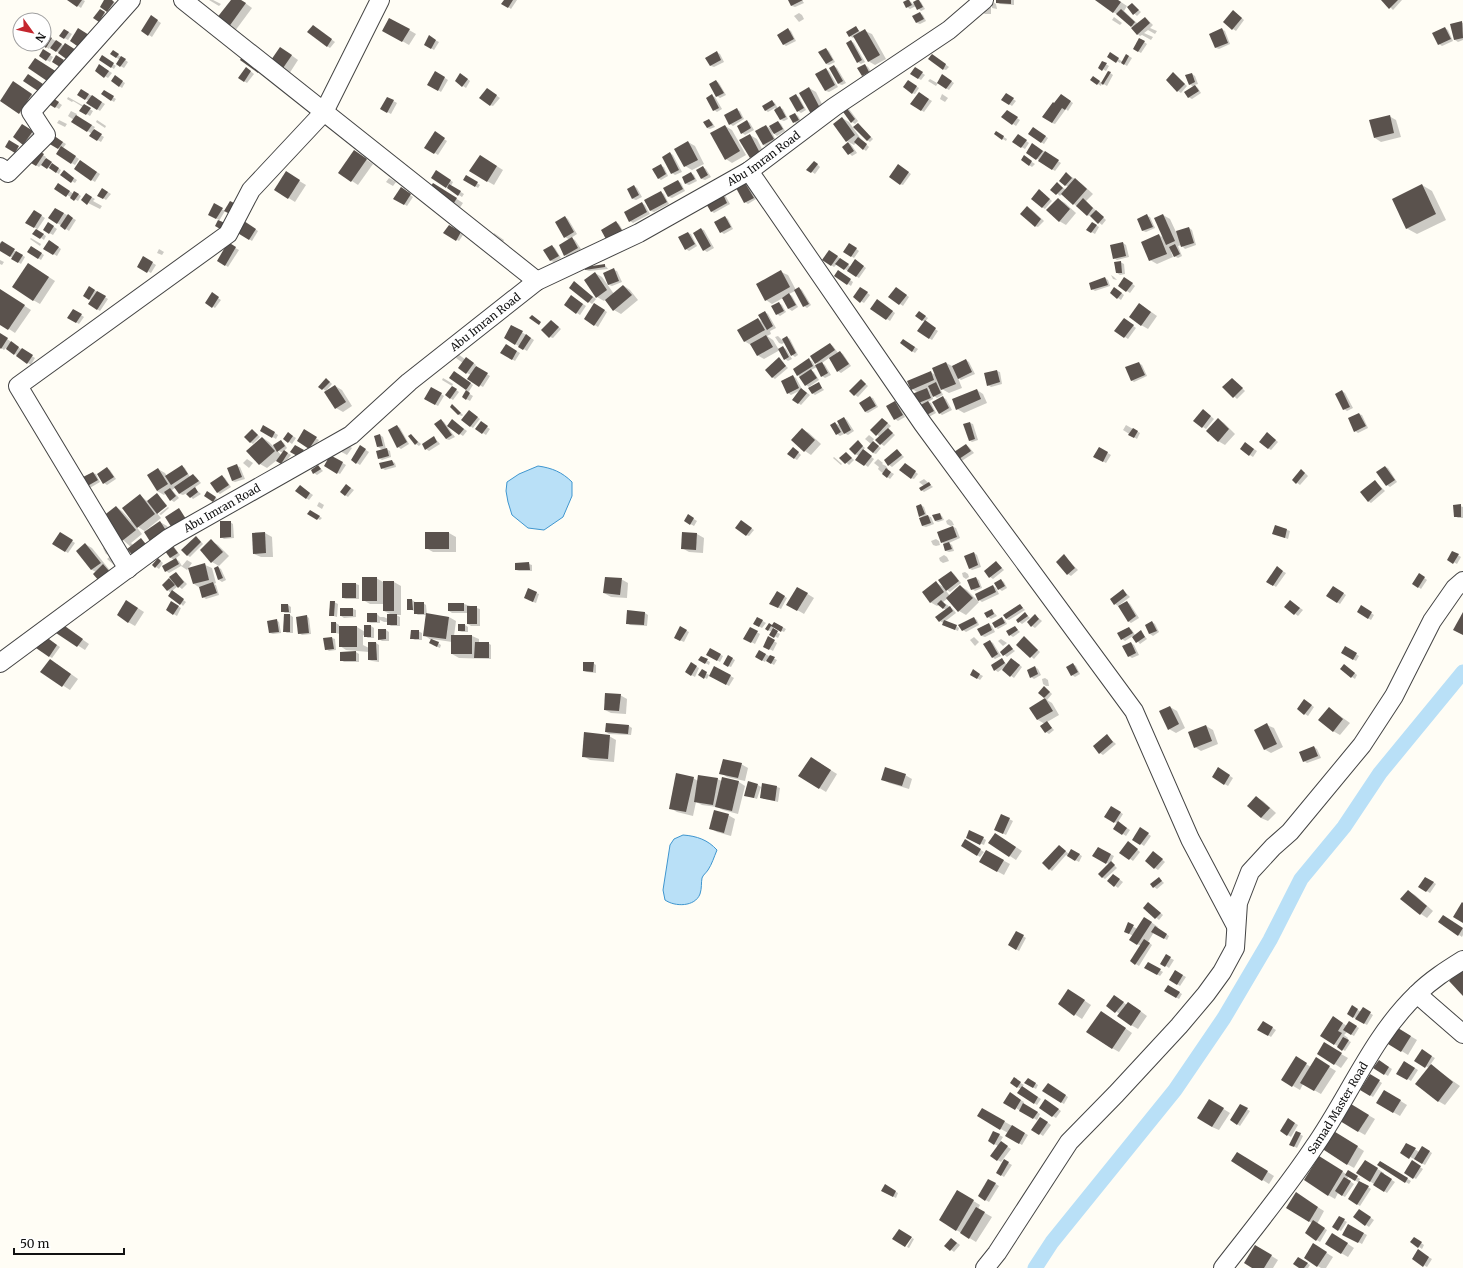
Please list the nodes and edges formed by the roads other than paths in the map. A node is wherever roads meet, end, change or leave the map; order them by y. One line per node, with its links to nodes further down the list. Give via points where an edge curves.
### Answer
1 (131, 0): 6 (street, via 31,112 46,135 8,173)
2 (183, 0): 5 (street)
3 (380, 0): 5 (street)
4 (984, 0): 7 (street, Abu Imran Road, via 949,30 834,107)
5 (324, 112): 8 (street); 9 (street, via 251,190 228,234 18,386)
6 (0, 167)
7 (749, 171): 8 (street, Abu Imran Road, via 639,233); 12 (street, via 923,424 1134,711 1190,839)
8 (536, 280): 9 (street, Abu Imran Road, via 409,382 351,435 170,538)
9 (128, 568): 11 (street, Abu Imran Road)
10 (1463, 581): 12 (street, via 1455,588 1432,621 1394,696 1362,745 1290,832 1250,872 1238,903)
11 (0, 663)
12 (1236, 926): 16 (street, via 1235,948 1206,994 1069,1142)
13 (1463, 960): 14 (street, Samad Master Road)
14 (1416, 994): 15 (street); 17 (street, Samad Master Road, via 1372,1050 1315,1146 1280,1196)
15 (1463, 1034)
16 (985, 1268)
17 (1223, 1268)

